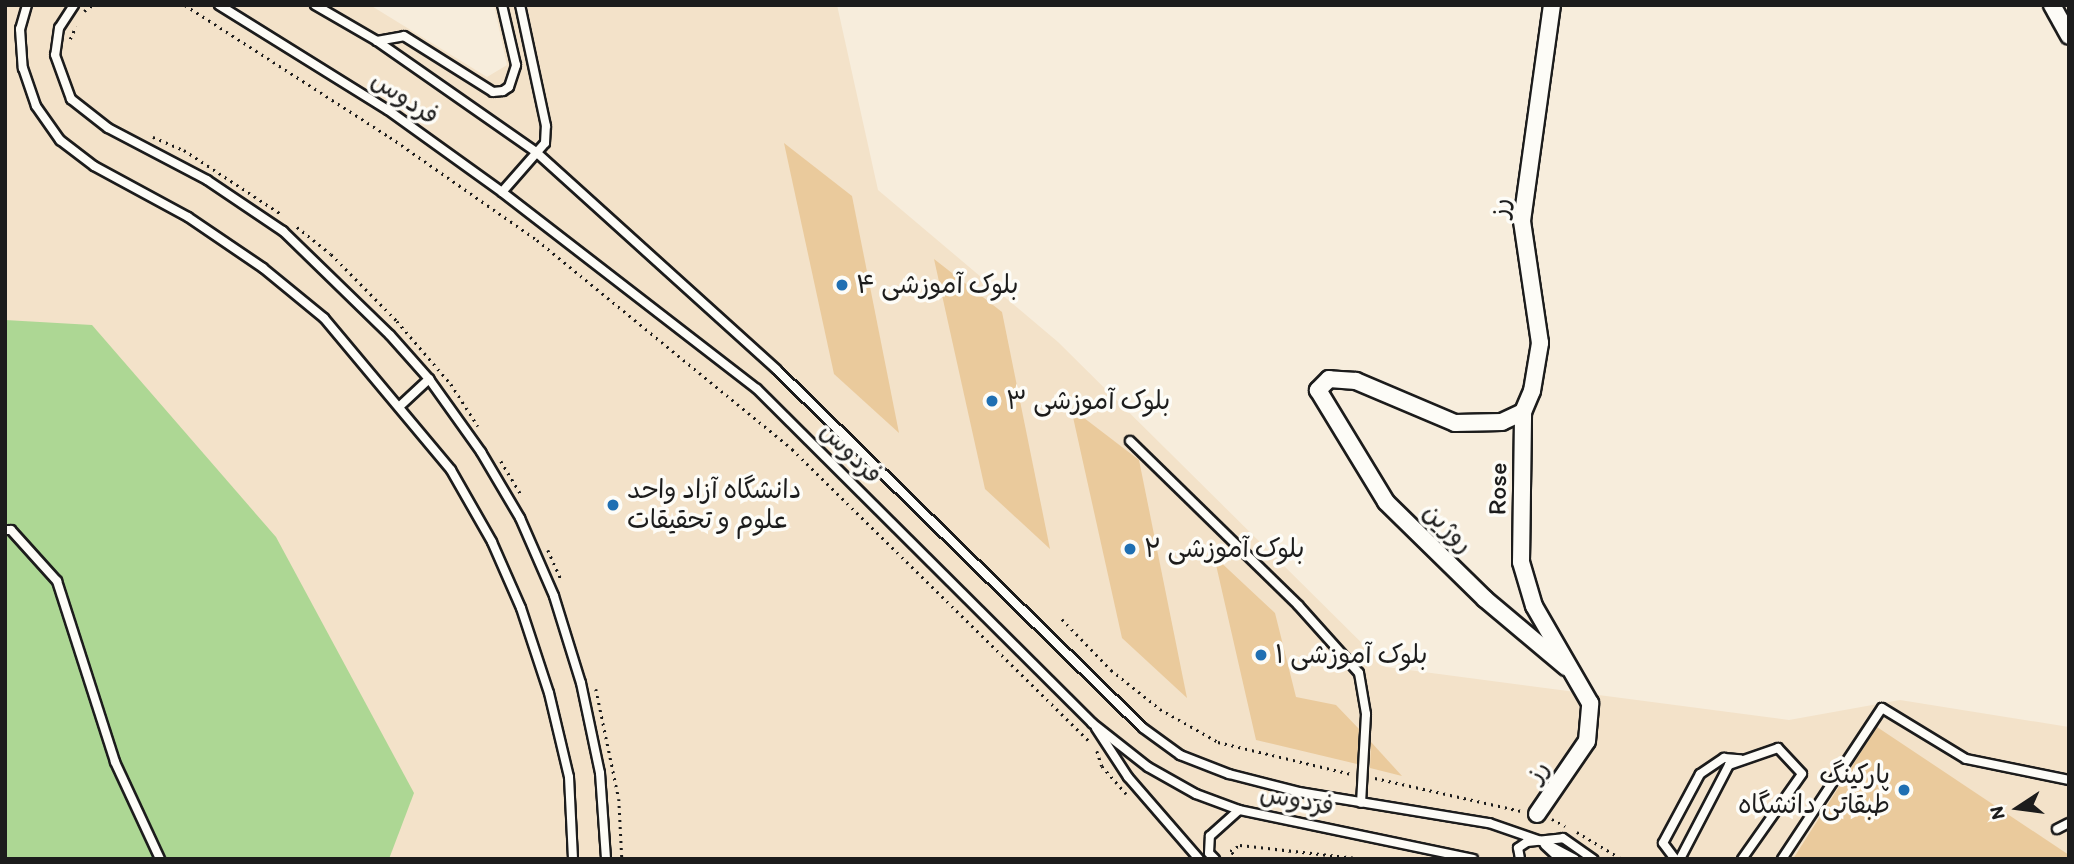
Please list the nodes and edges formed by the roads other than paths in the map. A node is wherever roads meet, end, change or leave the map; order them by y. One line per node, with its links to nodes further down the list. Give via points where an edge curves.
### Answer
1 (27, 5): 14 (lane, via 20,29 23,68 36,106 60,140 94,166 188,217 263,268 324,318)
2 (74, 5): 13 (lane, via 59,28 55,55 71,99 108,128 208,180 283,231)
3 (219, 5): 12 (lane, فردوس, via 388,110)
4 (315, 5): 10 (lane, فردوس)
5 (502, 5): 10 (lane, via 516,65 509,87 503,91 492,92 404,37)
6 (520, 5): 11 (lane, via 546,126 545,143)
7 (1552, 5): 15 (street, رز, via 1522,221 1540,343 1532,391)
8 (2052, 5): 9 (street)
9 (2069, 36)
10 (377, 41): 11 (lane, فردوس)
11 (536, 152): 12 (lane); 23 (lane, فردوس, via 776,369 1143,728 1180,755 1229,774)
12 (502, 192): 20 (lane, فردوس, via 757,389)
13 (429, 379): 14 (lane); 31 (lane, via 481,452 520,518 554,596 600,773)
14 (400, 406): 30 (lane, via 451,470 521,608 549,693 569,777)
15 (1523, 412): 18 (street, Rose, via 1521,562); 19 (street, روژین, via 1502,422 1455,423 1356,381 1329,379 1318,390 1386,502 1485,599)
16 (1130, 441): 23 (lane, via 1298,605 1359,673 1366,715)
17 (5, 530): 29 (lane, via 11,530 57,581 115,762)
18 (1534, 606): 19 (street, رز)
19 (1574, 674): 25 (street, رز, via 1590,703 1587,741)
20 (1093, 723): 24 (lane, فردوس, via 1148,767 1196,794); 32 (lane, via 1128,777)
21 (1747, 760): 39 (lane, via 1729,765); 39 (lane, via 1724,758 1700,774 1663,844); 40 (lane, via 1778,748 1802,774)
22 (2069, 780): 41 (lane, via 1966,759 1882,708)
23 (1361, 803): 28 (lane, فردوس, via 1489,823)
24 (1239, 810): 33 (lane, via 1210,836 1209,853); 34 (lane, فردوس)
25 (1537, 814)
26 (2069, 823): 27 (lane)
27 (2057, 830)
28 (1541, 841): 35 (lane, via 1518,848); 36 (lane); 37 (lane); 38 (lane, via 1563,838)
29 (160, 859)
30 (573, 859)
31 (606, 859)
32 (1199, 859)
33 (1215, 859)
34 (1474, 859)
35 (1520, 859)
36 (1560, 859)
37 (1575, 859)
38 (1593, 859)
39 (1677, 859)
40 (1742, 859)
41 (1783, 859)

